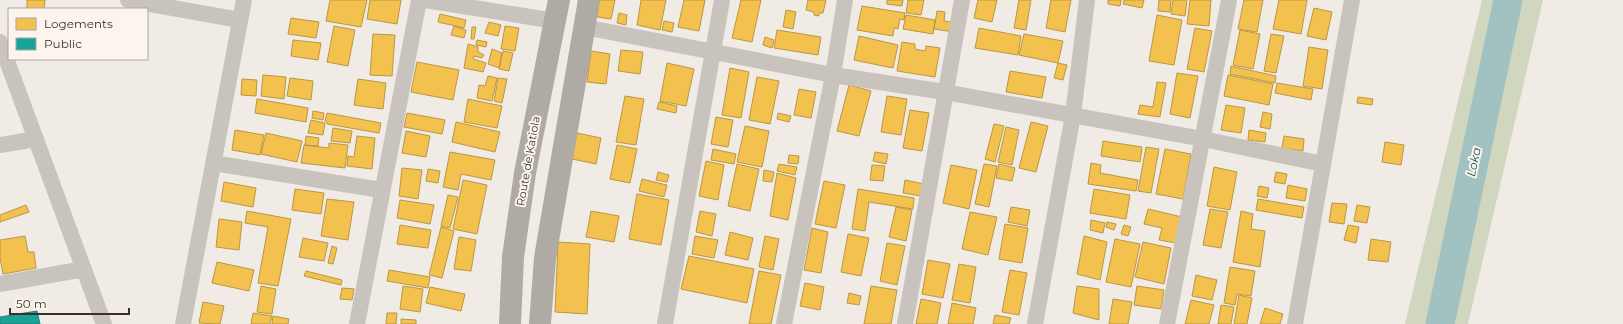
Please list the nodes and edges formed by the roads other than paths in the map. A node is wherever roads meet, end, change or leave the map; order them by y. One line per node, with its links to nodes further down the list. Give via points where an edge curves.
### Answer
1 (128, 0): 13 (street)
2 (244, 0): 13 (street)
3 (419, 0): 26 (street)
4 (425, 0): 14 (street)
5 (559, 0): 14 (highway, Route de Katiola)
6 (589, 0): 15 (highway)
7 (722, 0): 17 (street)
8 (846, 0): 18 (street)
9 (962, 0): 19 (street)
10 (1087, 0): 20 (street)
11 (1229, 0): 22 (street)
12 (1352, 0): 25 (street)
13 (240, 20): 24 (street)
14 (555, 21): 32 (highway, Route de Katiola, via 525,173 513,257)
15 (584, 27): 17 (street); 33 (highway, via 545,258)
16 (0, 42): 21 (street)
17 (713, 50): 18 (street); 34 (street)
18 (833, 75): 19 (street); 35 (street)
19 (945, 92): 20 (street); 36 (street)
20 (1073, 115): 22 (street); 37 (street)
21 (36, 139): 23 (street); 27 (street)
22 (1203, 139): 25 (street); 38 (street)
23 (0, 145)
24 (213, 163): 26 (street); 30 (street)
25 (1322, 164): 39 (street)
26 (381, 190): 31 (street)
27 (84, 269): 28 (street); 29 (street)
28 (0, 284)
29 (104, 324)
30 (183, 324)
31 (357, 324)
32 (510, 324)
33 (540, 324)
34 (665, 324)
35 (784, 324)
36 (905, 324)
37 (1035, 324)
38 (1167, 324)
39 (1295, 324)

